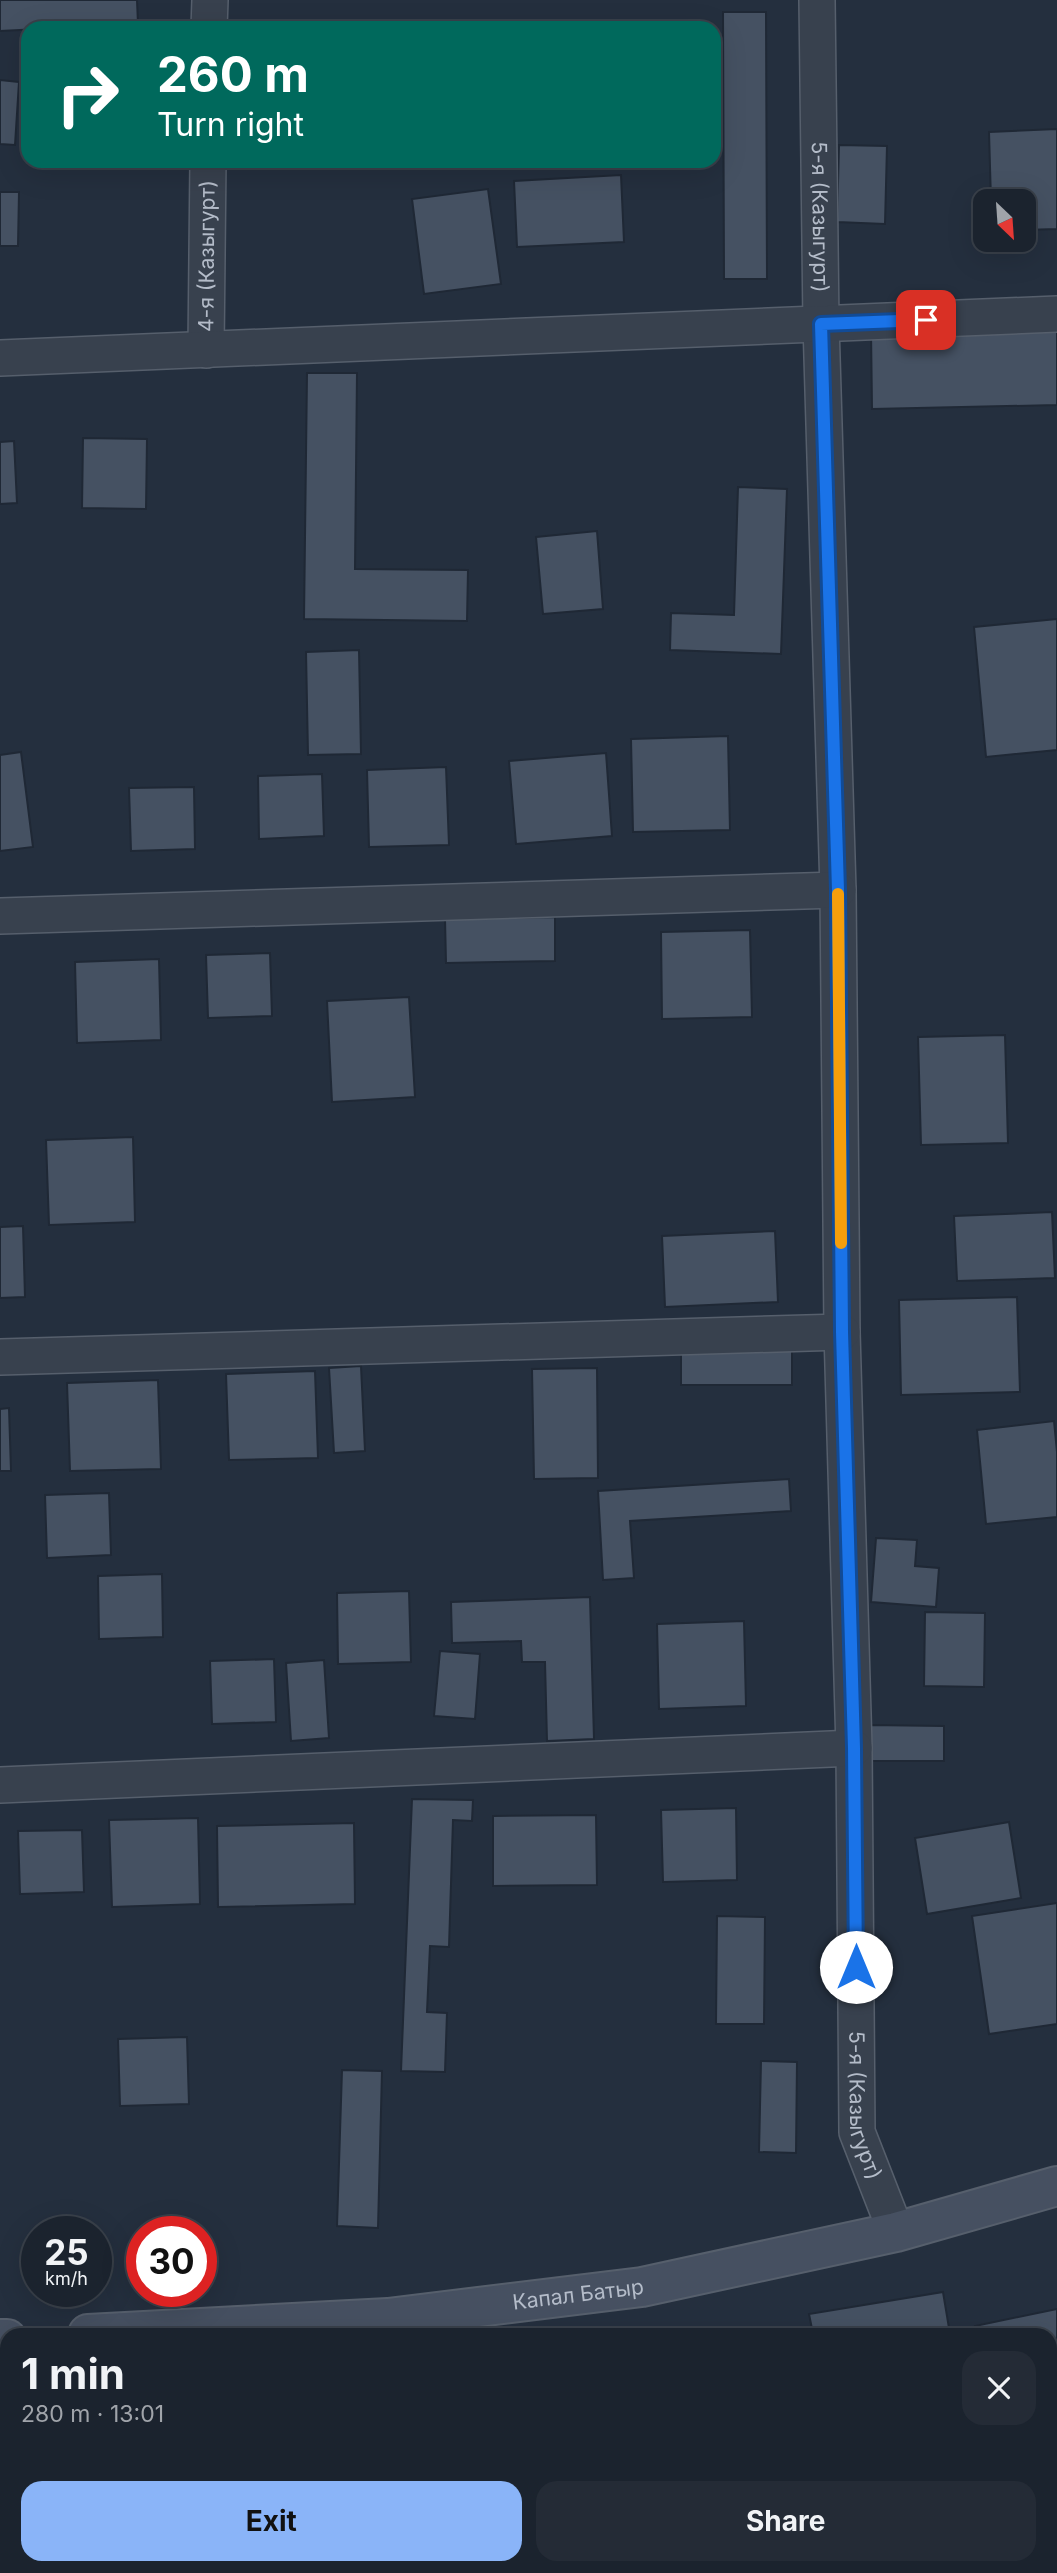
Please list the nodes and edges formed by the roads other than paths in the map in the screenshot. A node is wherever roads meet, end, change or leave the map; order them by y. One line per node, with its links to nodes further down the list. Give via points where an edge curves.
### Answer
1 (210, 0): 3 (street)
2 (817, 0): 6 (street, 5-я (Казыгурт))
3 (209, 21)
4 (208, 168): 7 (street, 4-я (Казыгурт))
5 (1057, 314): 6 (street)
6 (821, 324): 7 (street); 9 (street, 5-я (Казыгурт))
7 (206, 349): 8 (street)
8 (0, 358)
9 (838, 890): 10 (street); 11 (street, 5-я (Казыгурт))
10 (0, 916)
11 (842, 1332): 12 (street); 13 (street, 5-я (Казыгурт))
12 (0, 1357)
13 (854, 1748): 14 (street); 16 (street, 5-я (Казыгурт), via 857,2132)
14 (0, 1785)
15 (1057, 2186): 16 (main road, Капал Батыр)
16 (896, 2232): 17 (main road, Капал Батыр, via 642,2287 388,2318)
17 (200, 2328)

